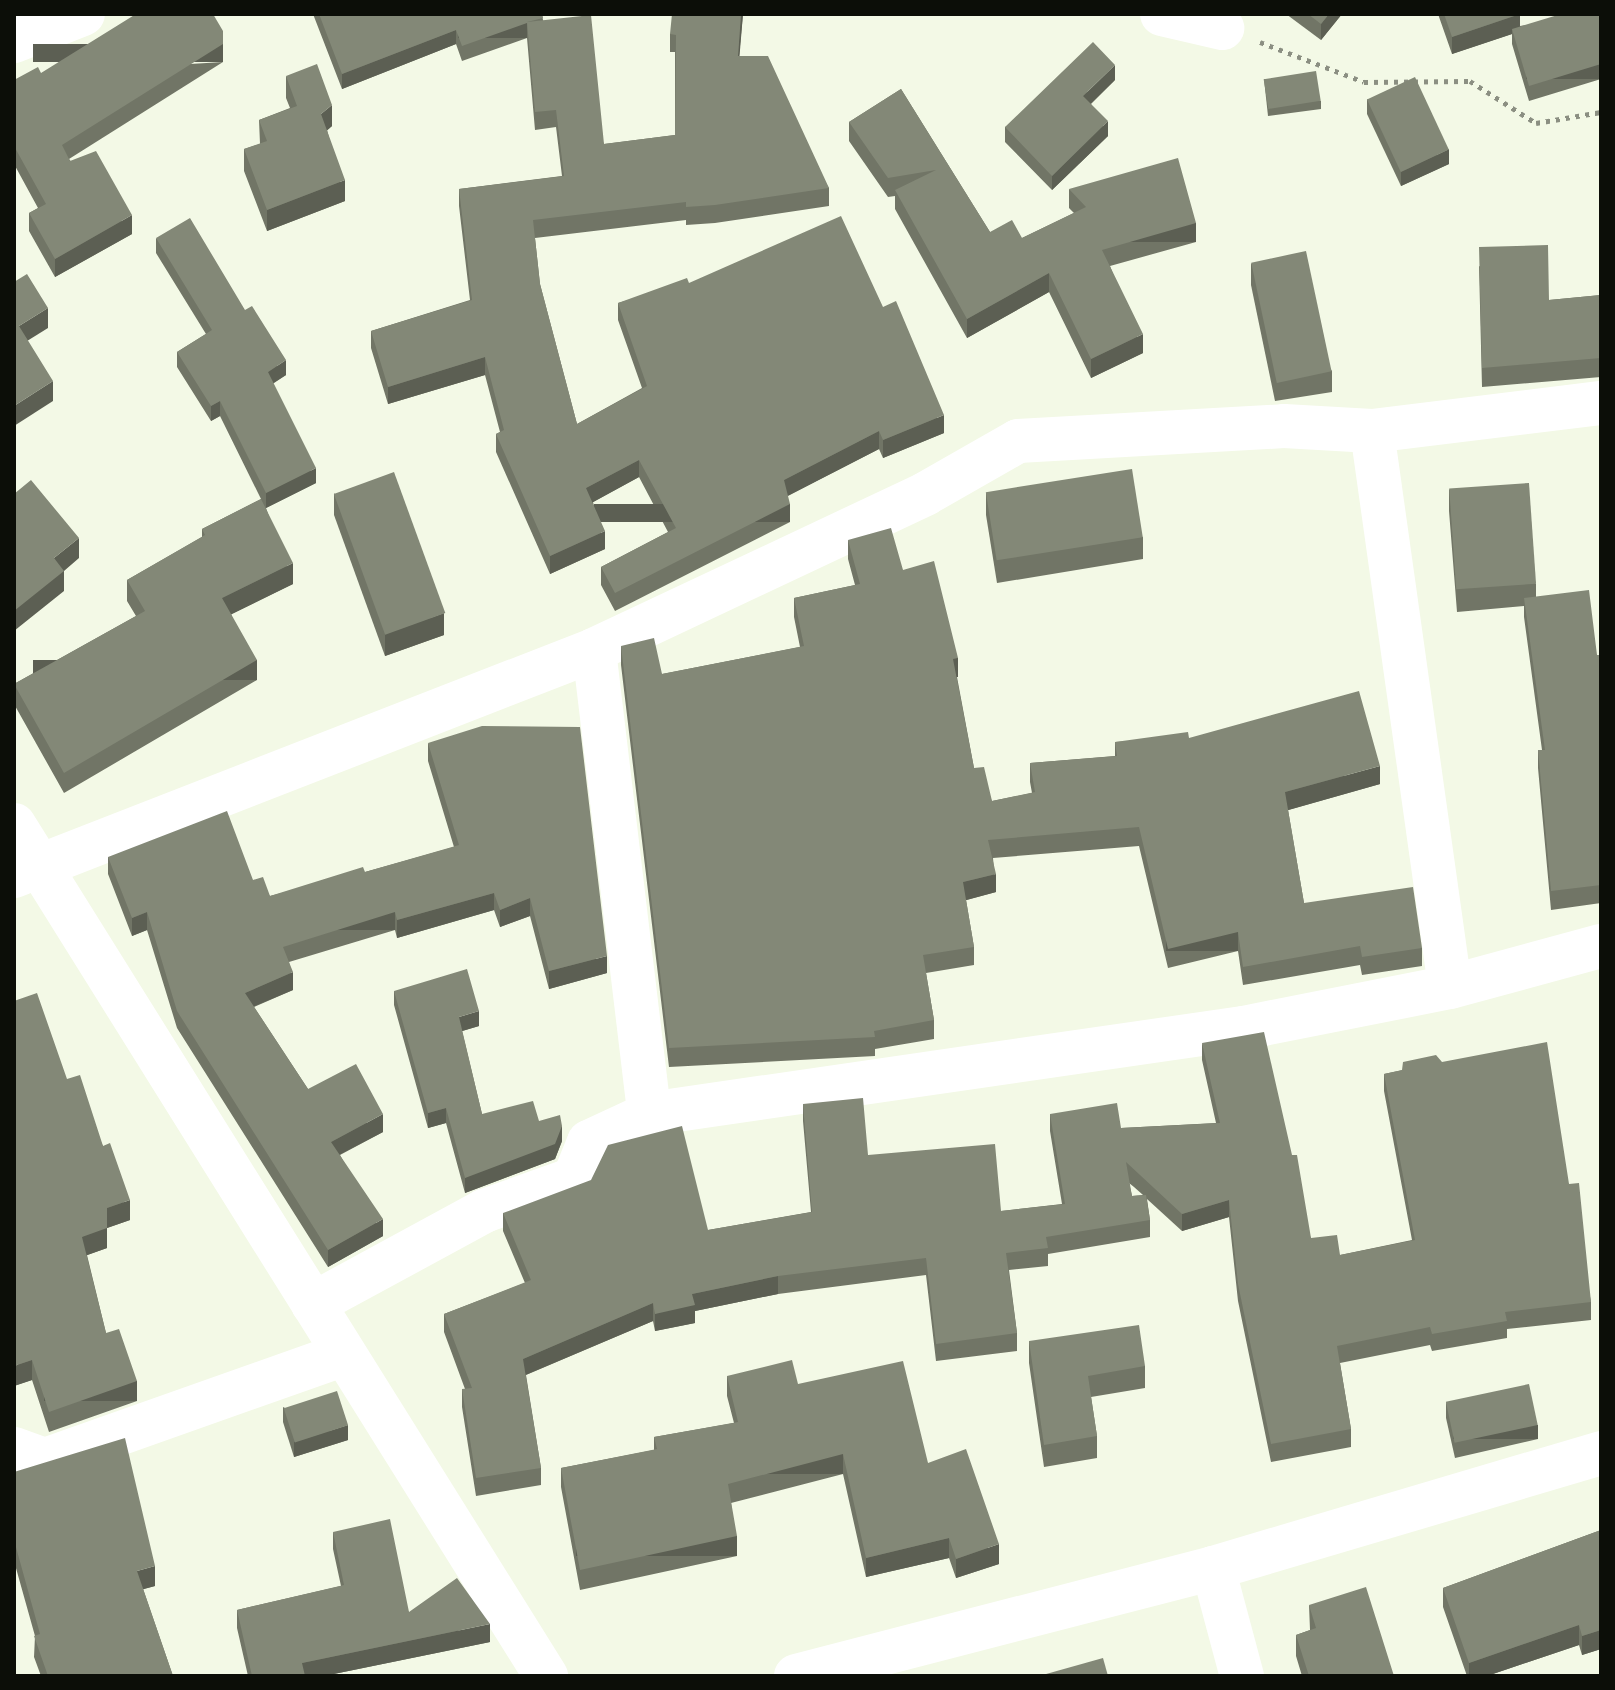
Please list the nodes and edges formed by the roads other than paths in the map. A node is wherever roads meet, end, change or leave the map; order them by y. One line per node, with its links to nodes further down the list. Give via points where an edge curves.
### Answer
1 (83, 14): 4 (street)
2 (1162, 14): 3 (street)
3 (1222, 28)
4 (14, 41)
5 (1601, 403): 6 (street)
6 (1372, 431): 7 (street, via 1284,426 1018,441 925,494); 11 (street)
7 (594, 650): 9 (street); 12 (street)
8 (14, 825): 9 (street)
9 (27, 870): 13 (street)
10 (1601, 946): 11 (street)
11 (1450, 987): 12 (street, via 1243,1028)
12 (649, 1114): 13 (street, via 589,1142 574,1179 484,1211)
13 (313, 1304): 14 (street)
14 (344, 1354): 15 (street, via 45,1460); 18 (street)
15 (14, 1449)
16 (1601, 1453): 17 (street)
17 (1213, 1568): 19 (street); 20 (street)
18 (546, 1676)
19 (796, 1676)
20 (1242, 1676)

